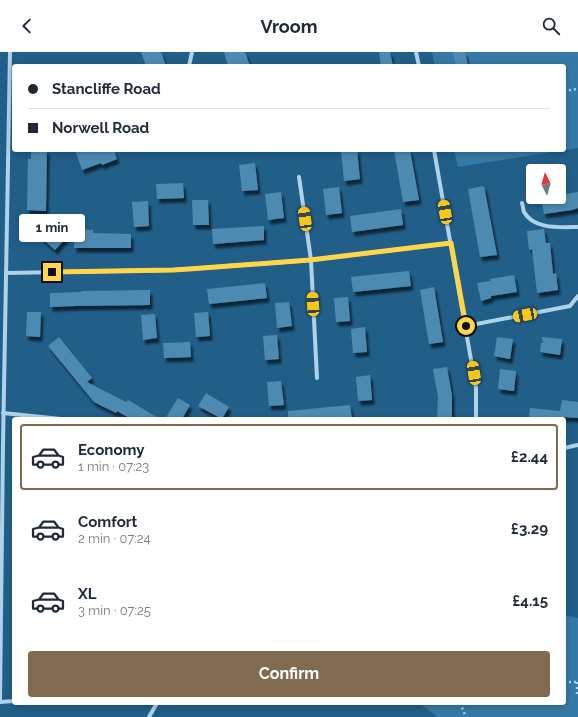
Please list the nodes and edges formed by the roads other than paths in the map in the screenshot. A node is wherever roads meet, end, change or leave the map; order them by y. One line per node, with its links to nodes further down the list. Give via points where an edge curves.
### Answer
1 (10, 52): 12 (street)
2 (192, 52): 4 (street)
3 (416, 52): 5 (street)
4 (189, 64)
5 (419, 64)
6 (434, 152): 10 (street)
7 (299, 177): 13 (street)
8 (522, 202): 9 (street, via 524,212 534,222 552,227)
9 (578, 228)
10 (451, 243): 13 (street); 16 (street)
11 (0, 244): 12 (street)
12 (7, 244): 14 (street)
13 (310, 260): 14 (street, via 173,270); 17 (street)
14 (6, 273): 18 (street)
15 (578, 296): 16 (street, via 570,306)
16 (466, 326): 20 (street, via 476,388)
17 (317, 378)
18 (3, 413): 19 (street); 23 (street)
19 (42, 417)
20 (476, 417)
21 (578, 445): 22 (street)
22 (566, 448)
23 (0, 701): 24 (street)
24 (12, 702)
25 (156, 705): 26 (street)
26 (149, 717)

